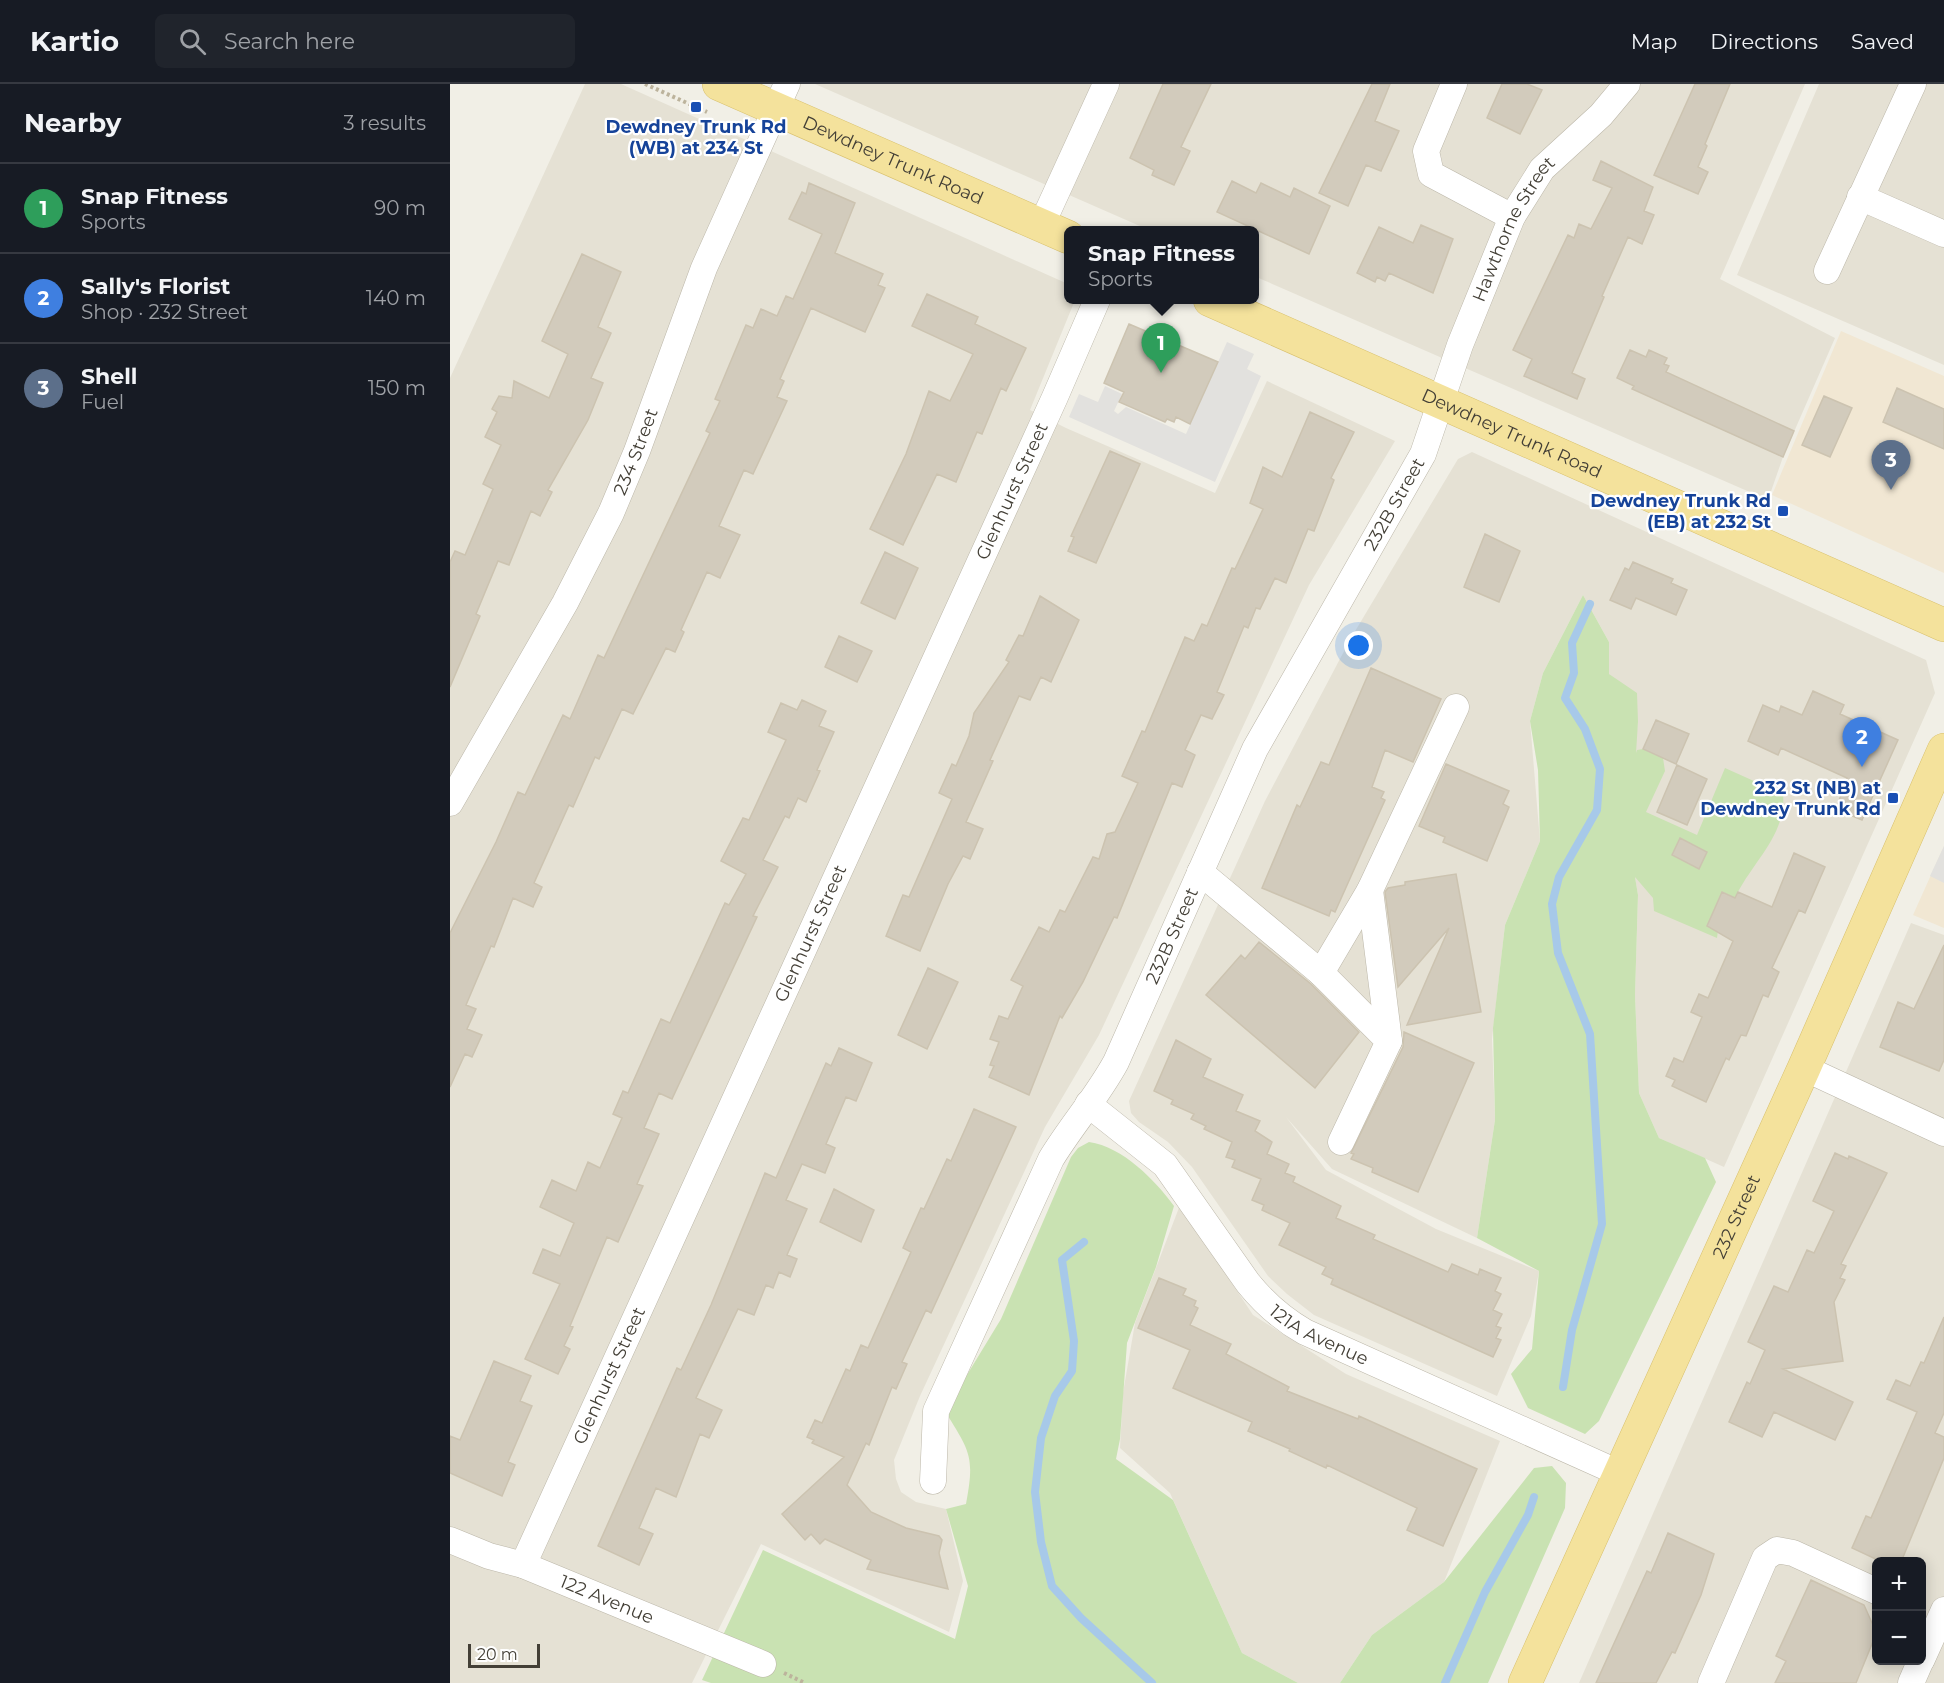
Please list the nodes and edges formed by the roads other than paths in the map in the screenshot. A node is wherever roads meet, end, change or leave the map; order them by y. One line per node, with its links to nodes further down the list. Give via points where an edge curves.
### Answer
1 (1106, 84): 9 (street)
2 (1454, 84): 8 (street, via 1426,151 1431,174)
3 (1627, 84): 8 (street, Hawthorne Street, via 1601,115 1542,170)
4 (1913, 84): 7 (street)
5 (781, 97): 6 (main road, Dewdney Trunk Road); 9 (main road, Dewdney Trunk Road); 18 (street, 234 Street, via 696,287 611,513 565,603)
6 (716, 99)
7 (1860, 197): 10 (street); 11 (street)
8 (1512, 217): 14 (street, Hawthorne Street, via 1460,345)
9 (1055, 231)
10 (1944, 234)
11 (1827, 271)
12 (1095, 304): 30 (street, Glenhurst Street)
13 (1219, 304): 14 (main road, Dewdney Trunk Road)
14 (1443, 402): 15 (main road, Dewdney Trunk Road); 19 (street, 232B Street, via 1429,442 1400,498 1255,749)
15 (1944, 625)
16 (1456, 707): 20 (street)
17 (1943, 756): 23 (main road, 232 Street)
18 (450, 803)
19 (1200, 872): 21 (street); 24 (street, 232B Street, via 1116,1062)
20 (1370, 890): 21 (street); 22 (street)
21 (1321, 973): 22 (street)
22 (1389, 1041): 26 (street)
23 (1804, 1068): 25 (street); 27 (main road, 232 Street)
24 (1088, 1104): 27 (street, 121A Avenue, via 1165,1165 1248,1283 1283,1319); 28 (street, 232B Street, via 1051,1159 936,1411)
25 (1944, 1133)
26 (1341, 1142)
27 (1619, 1473): 36 (main road, 232 Street)
28 (933, 1481)
29 (450, 1540): 30 (street, 122 Avenue)
30 (523, 1565): 34 (street, 122 Avenue)
31 (1872, 1589): 37 (street, via 1793,1553 1777,1550 1765,1558)
32 (1935, 1614): 33 (street)
33 (1926, 1644)
34 (764, 1664)
35 (1919, 1665): 38 (street)
36 (1525, 1683)
37 (1711, 1683)
38 (1911, 1683)

